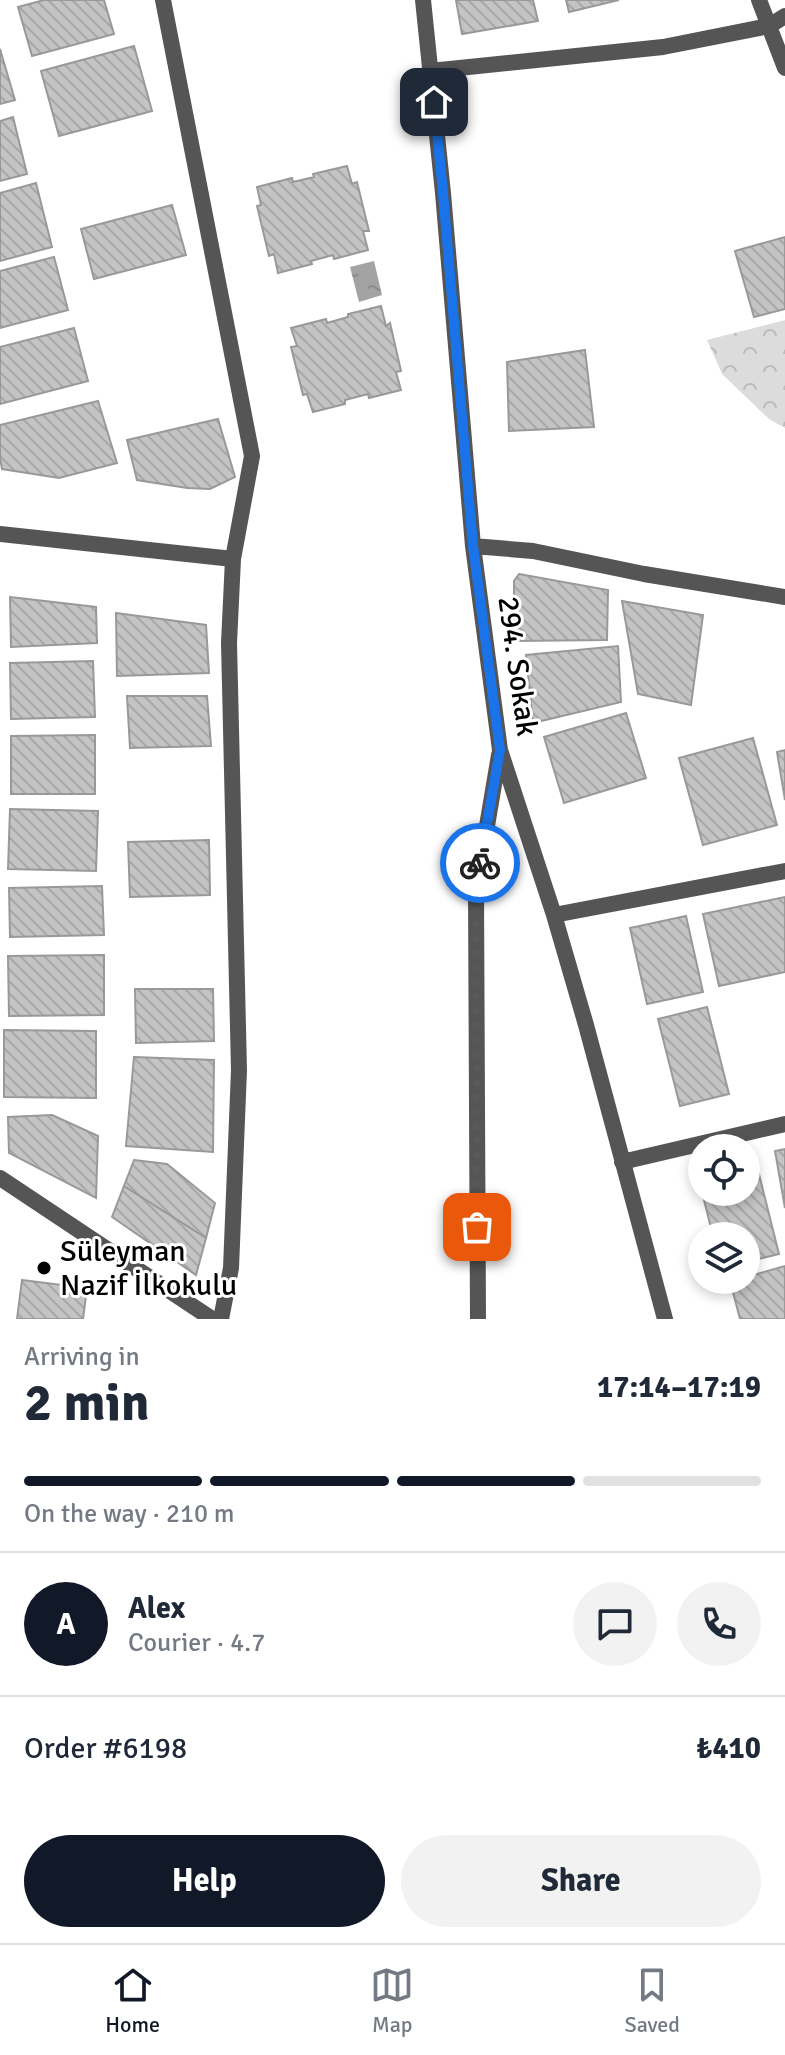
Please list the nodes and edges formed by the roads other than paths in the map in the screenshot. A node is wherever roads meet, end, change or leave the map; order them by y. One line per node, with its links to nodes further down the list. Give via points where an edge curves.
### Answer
1 (163, 0): 10 (street, via 252,456)
2 (423, 0): 7 (street, 294. Sokak)
3 (759, 0): 5 (street)
4 (785, 16): 5 (street)
5 (769, 26): 6 (street); 7 (street, via 663,47)
6 (785, 68)
7 (430, 71): 9 (street, 294. Sokak)
8 (0, 534): 10 (street)
9 (473, 546): 11 (street, via 533,551); 12 (street, 294. Sokak)
10 (233, 559): 19 (street, via 229,643 239,1070 231,1268)
11 (785, 597)
12 (500, 750): 14 (street, 294. Sokak); 20 (street, via 476,891)
13 (785, 871): 14 (street)
14 (554, 915): 16 (street, 294. Sokak)
15 (785, 1124): 16 (street)
16 (622, 1162): 21 (street, 294. Sokak)
17 (0, 1178): 18 (street)
18 (212, 1319)
19 (221, 1319)
20 (478, 1319)
21 (665, 1319)

